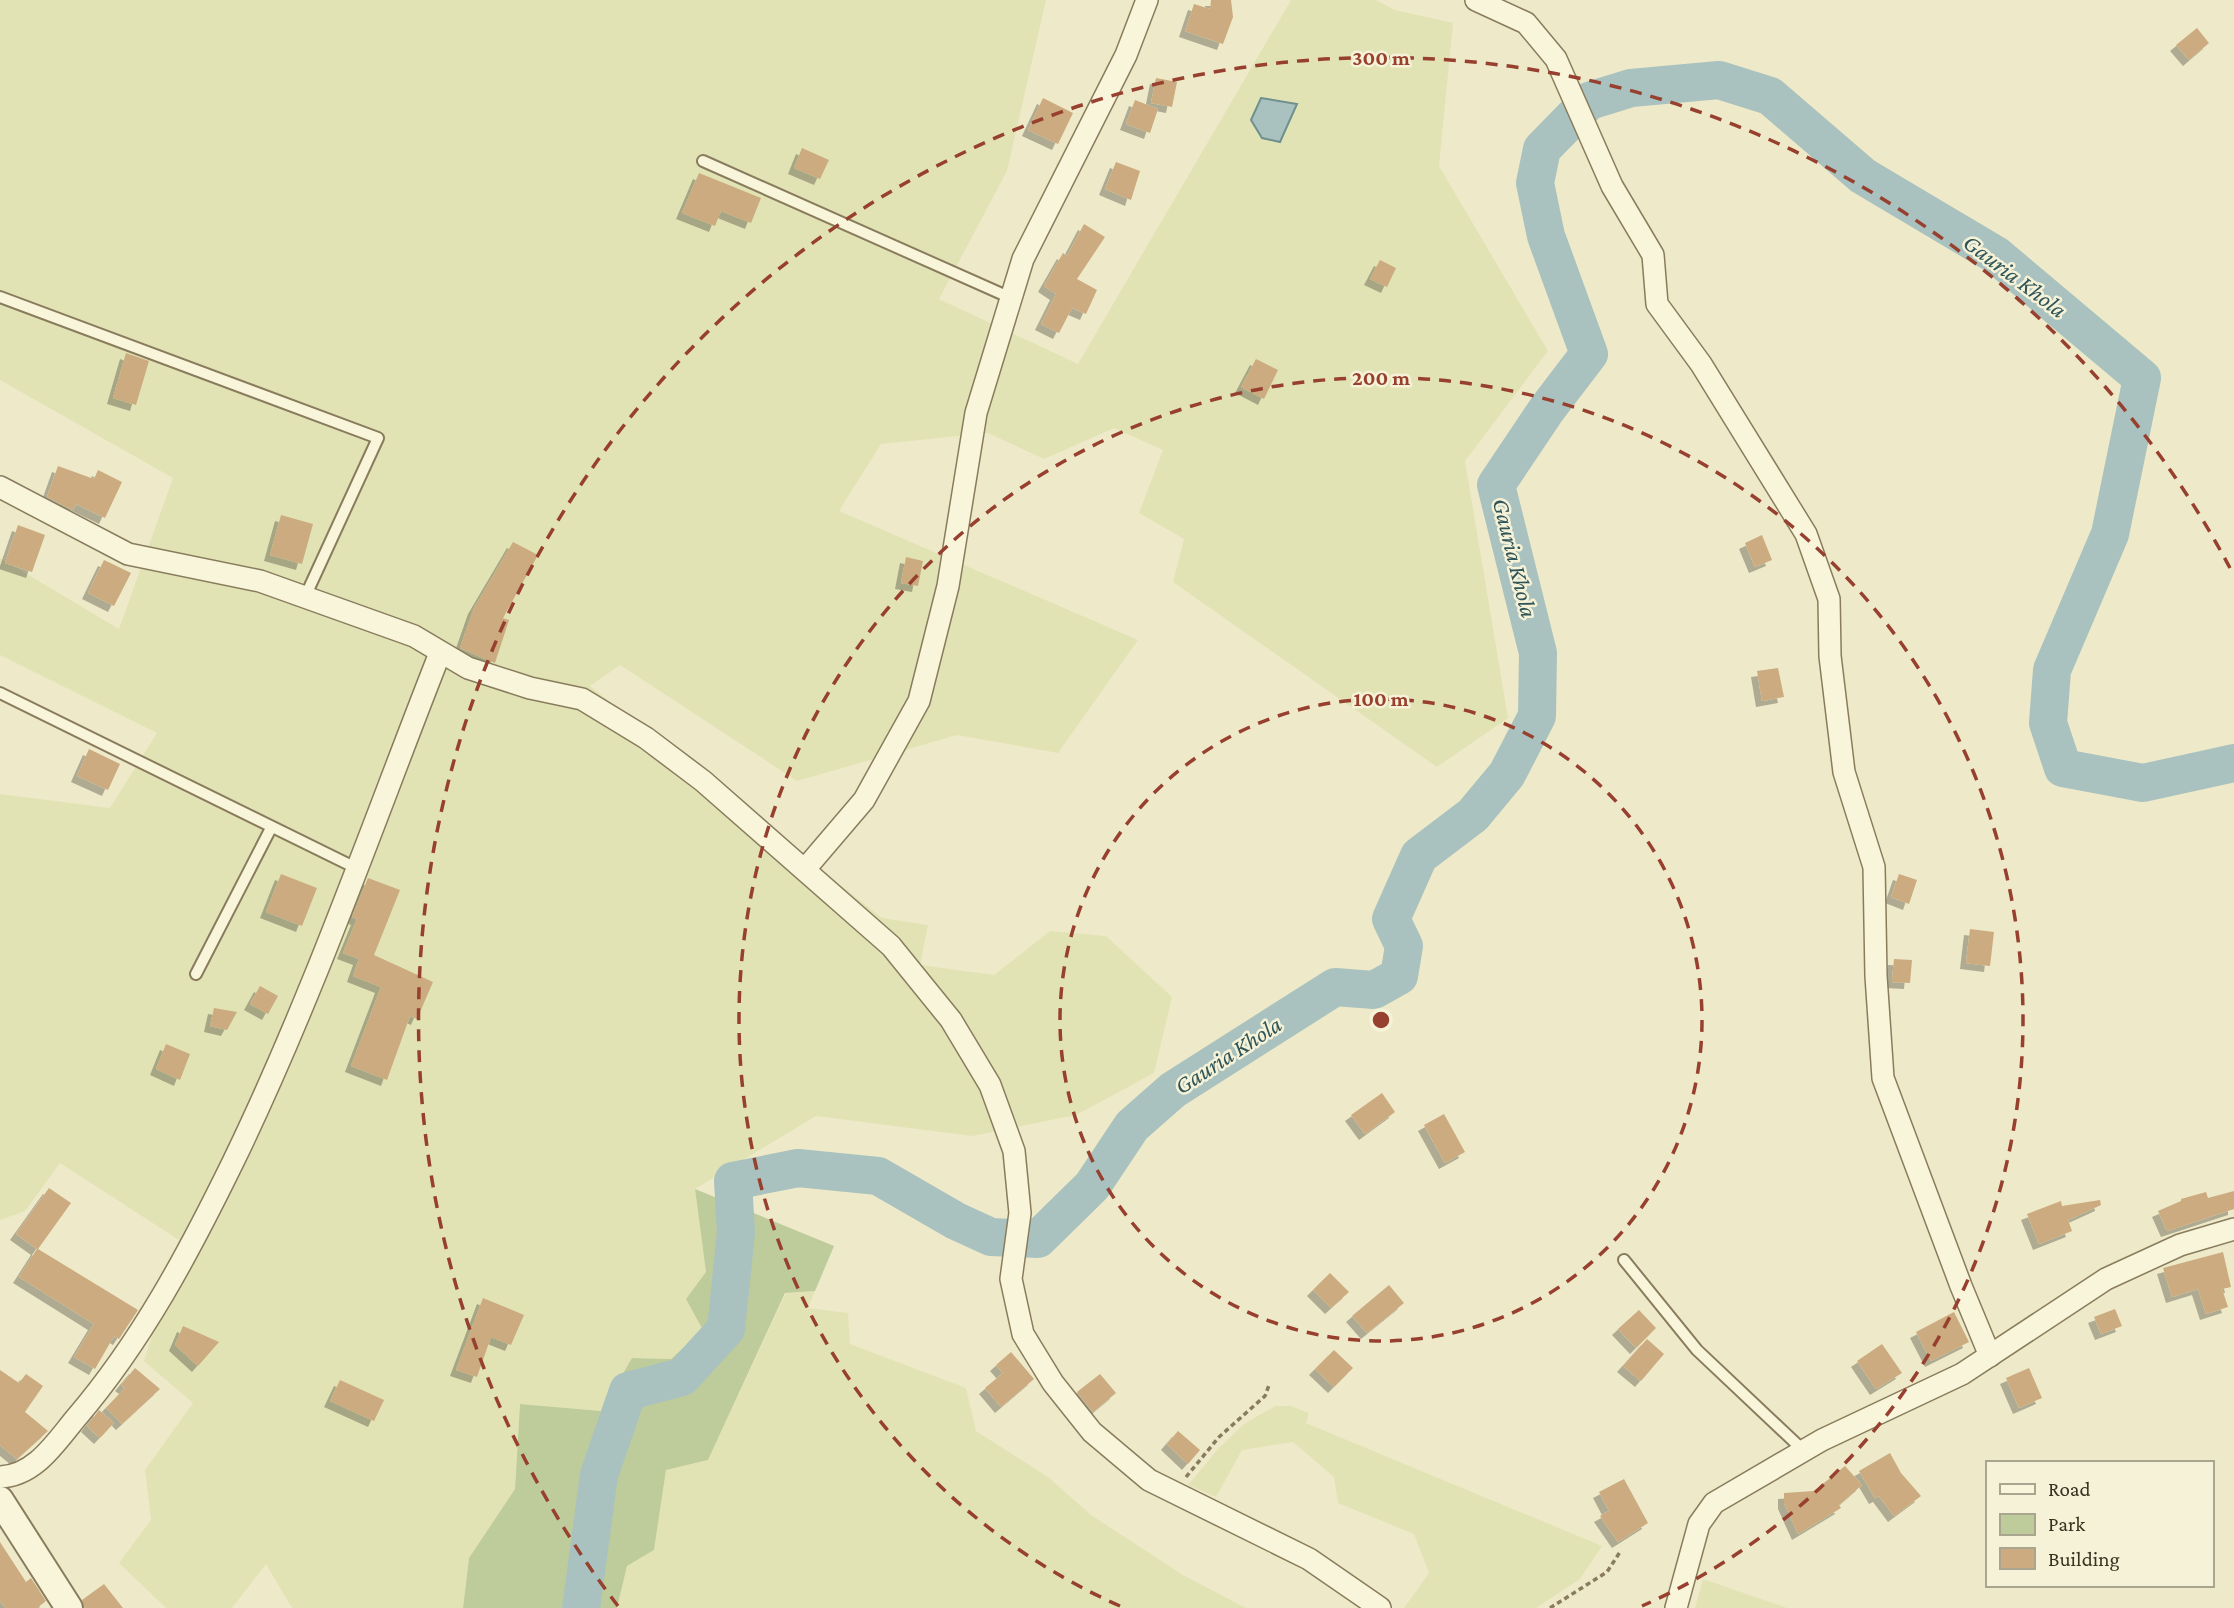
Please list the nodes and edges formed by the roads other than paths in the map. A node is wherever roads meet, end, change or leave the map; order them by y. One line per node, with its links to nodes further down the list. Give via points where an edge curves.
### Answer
1 (1147, 0): 5 (street, via 1126,55 1023,259)
2 (1476, 0): 16 (street, via 1527,23 1556,59 1612,186 1653,255 1657,304 1702,364 1806,534 1829,599 1830,656 1844,772 1874,867 1875,976 1883,1078)
3 (703, 161): 5 (lane)
4 (0, 297): 7 (lane, via 378,438)
5 (1011, 298): 12 (street, via 976,414 948,586 919,701 864,800)
6 (0, 487): 7 (street, via 128,554 260,582)
7 (305, 597): 8 (street, via 414,636)
8 (440, 653): 11 (street); 12 (street, via 503,681 582,699 694,774)
9 (0, 693): 10 (lane)
10 (271, 828): 11 (lane); 13 (lane)
11 (356, 868): 18 (street, via 256,1113 173,1277 99,1392 42,1458 29,1469)
12 (806, 868): 21 (street, via 891,946 951,1020 990,1085 1014,1151 1020,1213 1011,1279 1023,1334 1053,1383 1092,1432 1149,1480 1309,1559)
13 (196, 974)
14 (2234, 1229): 16 (street, via 2180,1245 2106,1279)
15 (1624, 1260): 17 (lane, via 1697,1350)
16 (1990, 1356): 17 (street)
17 (1804, 1451): 22 (street, via 1714,1503 1699,1524)
18 (0, 1477)
19 (0, 1500): 20 (street)
20 (69, 1608)
21 (1380, 1608)
22 (1676, 1608)

